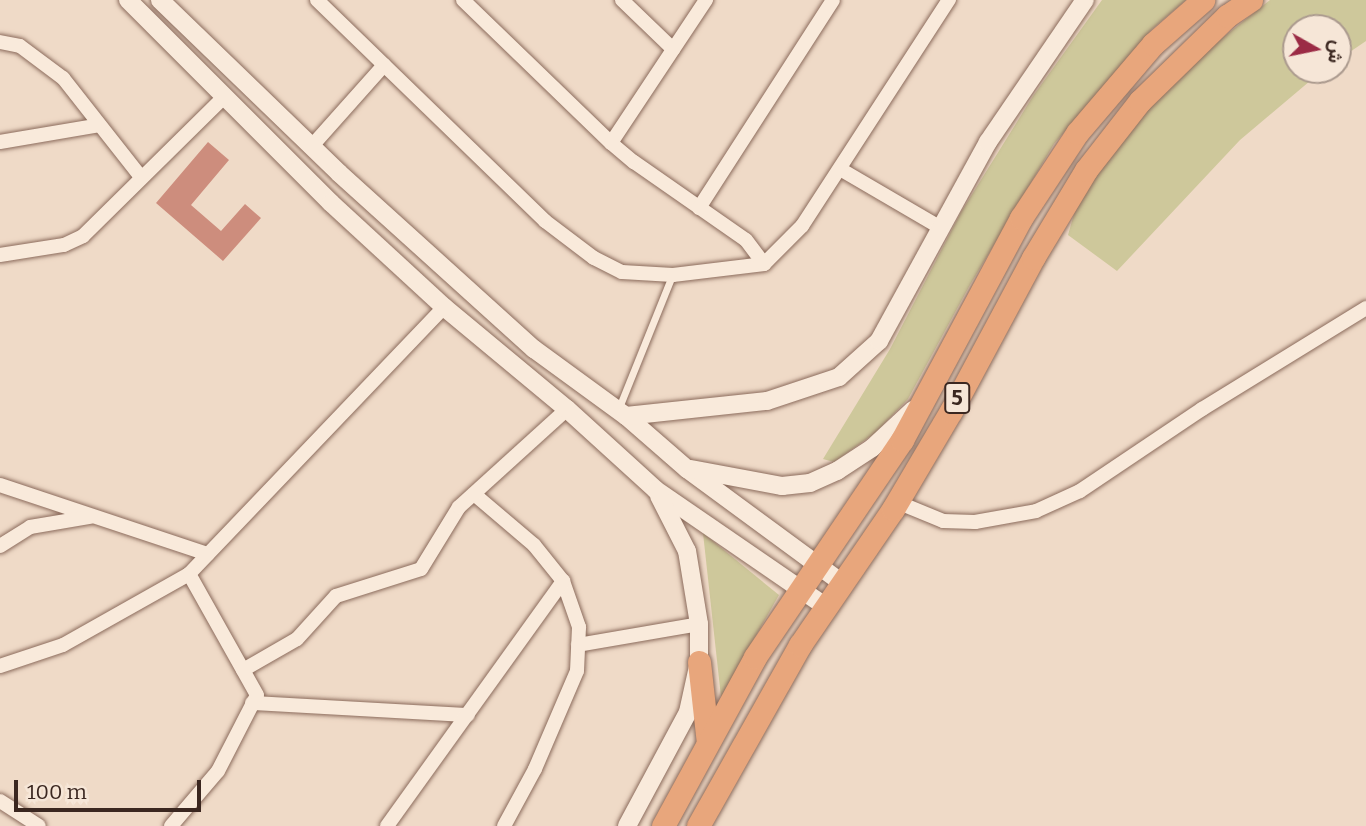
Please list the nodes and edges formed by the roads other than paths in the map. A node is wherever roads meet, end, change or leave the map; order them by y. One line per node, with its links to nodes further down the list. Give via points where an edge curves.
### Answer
1 (128, 0): 15 (street)
2 (160, 0): 19 (street)
3 (317, 0): 14 (street)
4 (463, 0): 18 (street)
5 (622, 0): 13 (street)
6 (706, 0): 13 (street)
7 (832, 0): 22 (street)
8 (949, 0): 20 (street)
9 (1085, 0): 23 (street, via 988,142)
10 (1203, 0): 30 (highway, 5, via 1153,44 1077,132 1021,218)
11 (1251, 0): 37 (highway, 5, via 1227,16 1140,102 1086,170)
12 (0, 42): 16 (street, via 20,46 62,78)
13 (673, 49): 18 (street)
14 (384, 65): 19 (street); 26 (street, via 545,221 594,258 622,272)
15 (224, 97): 21 (street); 28 (street)
16 (100, 125): 17 (street); 21 (street)
17 (0, 142)
18 (611, 143): 22 (street)
19 (312, 146): 27 (street)
20 (840, 169): 23 (street); 25 (street, via 802,226)
21 (141, 177): 24 (street, via 83,236 64,245)
22 (699, 208): 25 (street, via 746,240)
23 (941, 228): 32 (street, via 879,341 839,377 766,401)
24 (0, 255)
25 (764, 264): 26 (street)
26 (673, 275): 32 (lane)
27 (460, 283): 28 (street); 32 (street, via 534,349)
28 (441, 304): 31 (street); 40 (street)
29 (1366, 309): 37 (street, via 1202,409 1080,491 1036,511 993,520 943,521)
30 (924, 400): 33 (street, via 872,449 810,483 782,486); 41 (highway, 5)
31 (567, 409): 35 (street); 36 (street)
32 (622, 413): 33 (street)
33 (687, 468): 41 (street)
34 (0, 485): 38 (street)
35 (656, 490): 45 (street); 47 (street, via 687,551)
36 (474, 494): 43 (street, via 534,545); 51 (street, via 459,507 421,569 337,596 296,639)
37 (897, 502): 44 (highway, 5)
38 (95, 517): 39 (street, via 30,527); 40 (street)
39 (0, 546)
40 (208, 554): 42 (street)
41 (816, 566): 44 (street); 45 (highway, 5)
42 (189, 574): 50 (street, via 63,645); 51 (street)
43 (563, 581): 48 (street, via 579,627); 53 (street)
44 (842, 583): 46 (highway, 5)
45 (801, 589): 46 (street); 54 (highway, 5, via 755,657)
46 (826, 607): 62 (highway, 5)
47 (699, 624): 48 (street); 49 (street)
48 (578, 645): 59 (street, via 577,671 535,769)
49 (699, 662): 54 (highway); 60 (street, via 688,712)
50 (0, 666)
51 (243, 670): 52 (street, via 257,695)
52 (252, 703): 53 (street); 57 (street, via 218,771)
53 (468, 715): 58 (street)
54 (708, 743): 61 (highway, 5)
55 (0, 801): 56 (street)
56 (38, 826)
57 (171, 826)
58 (387, 826)
59 (504, 826)
60 (627, 826)
61 (663, 826)
62 (698, 826)

